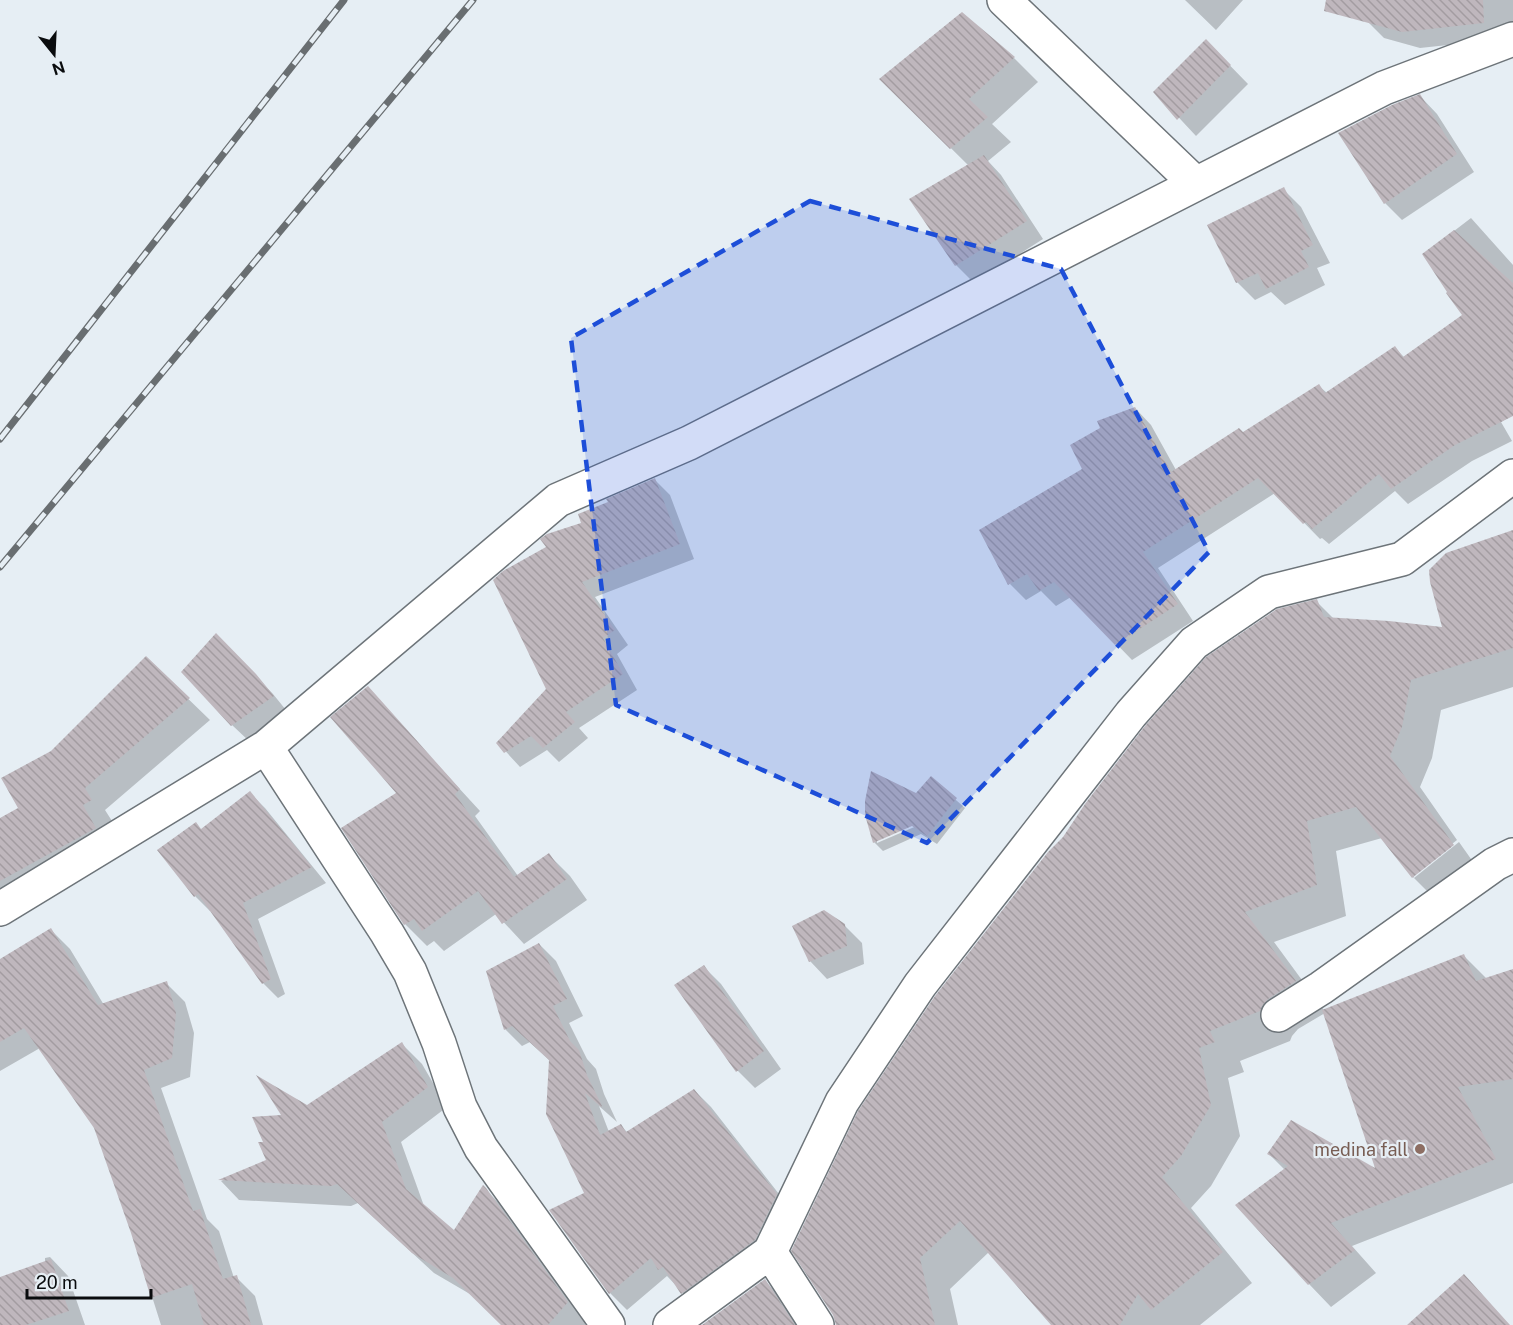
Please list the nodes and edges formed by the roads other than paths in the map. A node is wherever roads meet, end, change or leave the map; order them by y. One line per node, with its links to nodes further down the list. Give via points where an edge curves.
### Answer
1 (1004, 0): 3 (street)
2 (1513, 39): 3 (street, via 1384,88)
3 (1196, 184): 5 (street, via 689,443 558,500)
4 (1513, 476): 9 (street, via 1402,559 1269,592 1194,643 1131,714 920,985 842,1102)
5 (266, 747): 7 (street); 10 (street, via 410,972 460,1107 481,1148)
6 (1513, 855): 8 (street)
7 (0, 909)
8 (1278, 1014)
9 (770, 1252): 11 (street); 12 (street)
10 (608, 1325)
11 (670, 1325)
12 (817, 1325)

